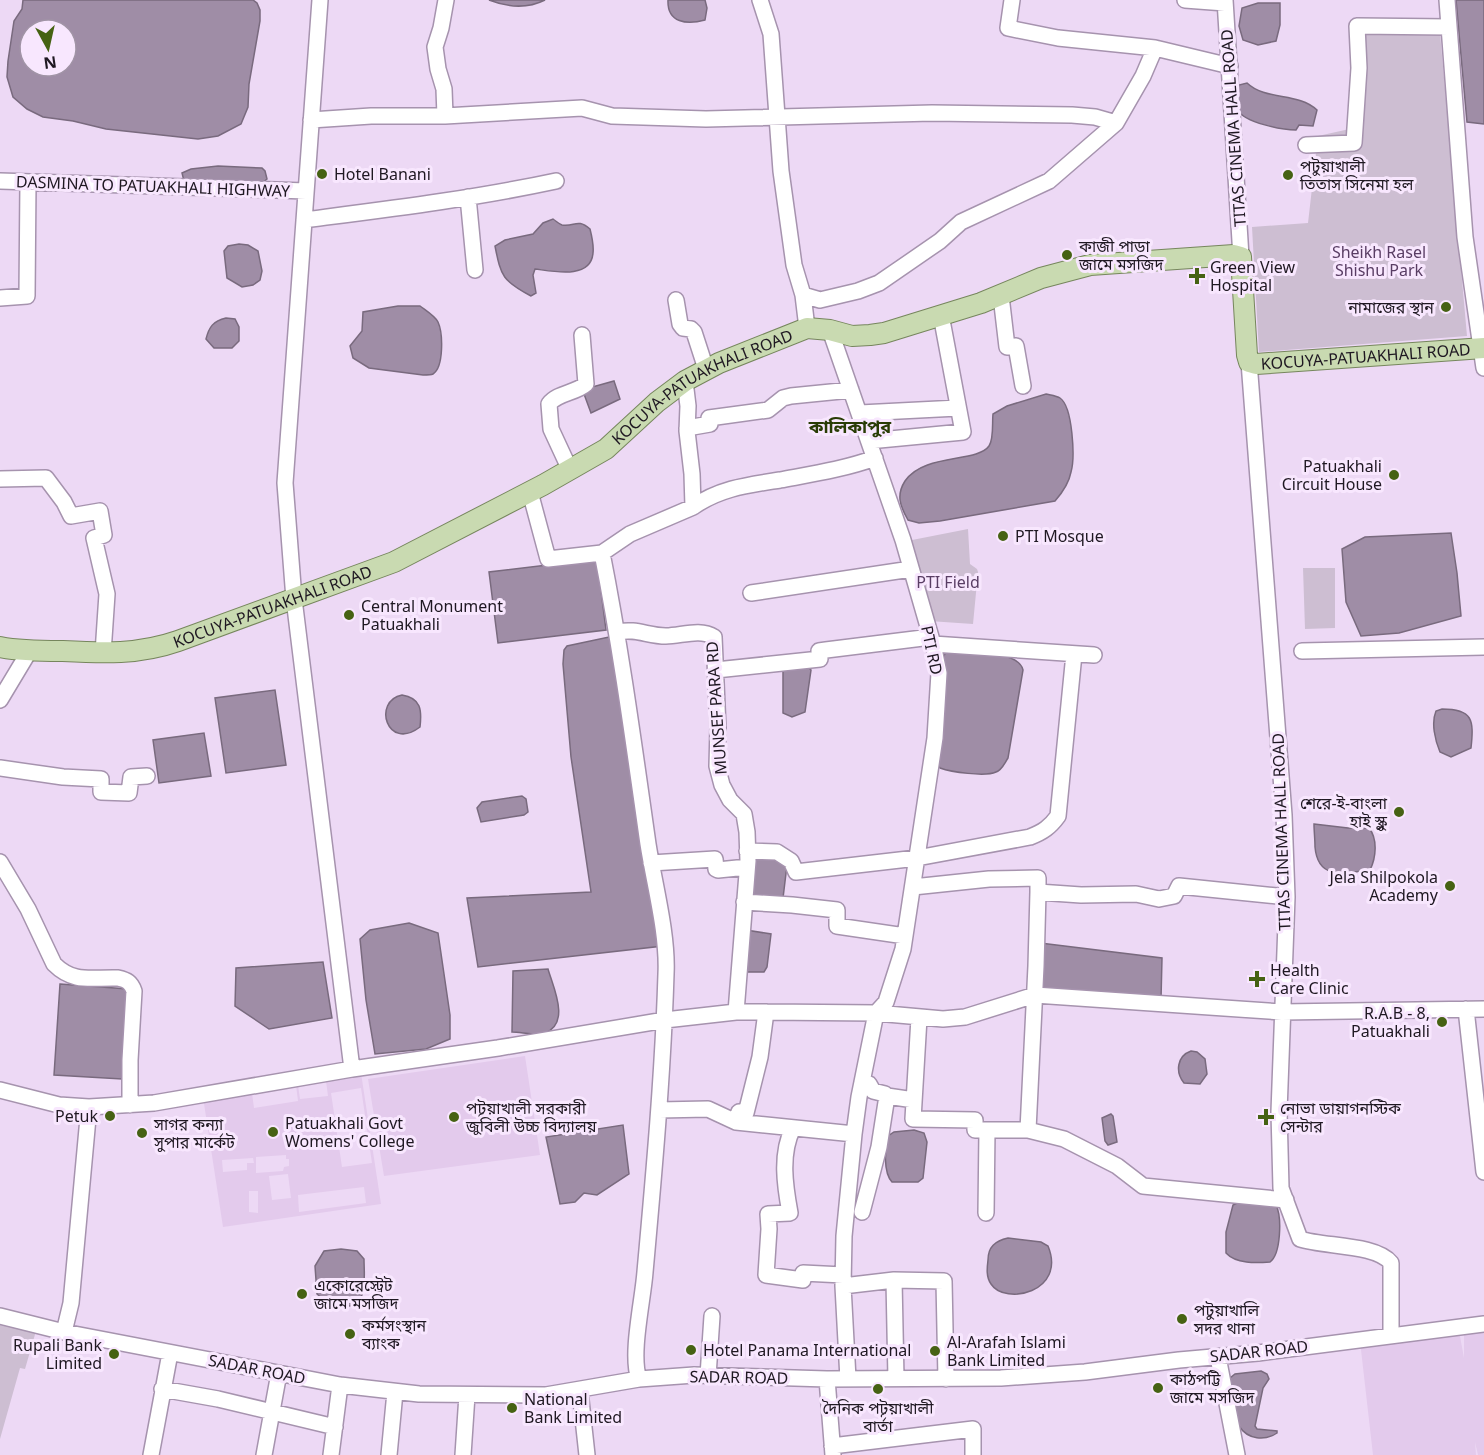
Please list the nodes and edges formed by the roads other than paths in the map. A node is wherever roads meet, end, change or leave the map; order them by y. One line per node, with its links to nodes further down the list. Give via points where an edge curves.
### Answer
1 (320, 0): 13 (street)
2 (446, 0): 11 (street, via 435,47)
3 (760, 0): 12 (street, via 771,34)
4 (1012, 0): 9 (street, via 1008,28 1058,38)
5 (1185, 0): 7 (street)
6 (1447, 0): 8 (street)
7 (1225, 1): 10 (street, TITAS CINEMA HALL ROAD)
8 (1449, 27): 15 (street, via 1357,26 1359,68 1354,143); 32 (street, via 1465,237)
9 (1155, 48): 10 (street); 14 (street)
10 (1230, 66): 22 (street, TITAS CINEMA HALL ROAD)
11 (445, 116): 12 (street, via 582,108 612,116); 13 (street)
12 (777, 117): 14 (street, via 1072,115); 24 (street, via 787,219)
13 (311, 120): 19 (street)
14 (1116, 123): 24 (street, via 1049,181 961,222 879,283 820,300)
15 (1306, 145)
16 (0, 181): 18 (street, DASMINA TO PATUAKHALI HIGHWAY)
17 (556, 181): 20 (street)
18 (28, 182): 19 (street, DASMINA TO PATUAKHALI HIGHWAY); 26 (street, via 27,296)
19 (306, 190): 21 (street)
20 (468, 198): 21 (street); 23 (street)
21 (304, 220): 50 (street, via 285,483)
22 (1241, 257): 25 (main road, KOCUYA-PATUAKHALI ROAD, via 1090,265 1041,278); 33 (main road, KOCUYA-PATUAKHALI ROAD)
23 (475, 270)
24 (803, 295): 29 (street)
25 (1001, 296): 28 (main road, KOCUYA-PATUAKHALI ROAD); 36 (street, via 1007,347 1016,346)
26 (0, 298)
27 (676, 300): 34 (street, via 681,327 694,332)
28 (941, 315): 30 (main road, KOCUYA-PATUAKHALI ROAD, via 870,335 852,336); 38 (street)
29 (807, 328): 30 (main road, KOCUYA-PATUAKHALI ROAD); 34 (main road, KOCUYA-PATUAKHALI ROAD)
30 (830, 330): 37 (street, PTI RD)
31 (582, 335): 43 (street, via 586,384 549,404 551,429)
32 (1483, 355): 33 (main road, KOCUYA-PATUAKHALI ROAD)
33 (1249, 362): 71 (street, TITAS CINEMA HALL ROAD, via 1276,696)
34 (706, 369): 35 (main road, KOCUYA-PATUAKHALI ROAD)
35 (685, 381): 40 (street); 43 (main road, KOCUYA-PATUAKHALI ROAD, via 606,448)
36 (1023, 386)
37 (852, 390): 39 (street, PTI RD); 40 (street, via 791,396 768,410 709,418 710,424)
38 (958, 408): 39 (street); 41 (street, via 963,432)
39 (860, 413): 41 (street, PTI RD)
40 (687, 428): 46 (street)
41 (869, 441): 42 (street, PTI RD)
42 (875, 458): 46 (street, via 819,473 724,490); 48 (street, PTI RD)
43 (570, 470): 45 (main road, KOCUYA-PATUAKHALI ROAD)
44 (0, 479): 57 (street, via 46,478 71,516 100,511 104,535 94,538 107,594)
45 (530, 492): 47 (street, via 548,560); 50 (main road, KOCUYA-PATUAKHALI ROAD, via 394,562)
46 (693, 507): 47 (street, via 630,534)
47 (602, 553): 51 (street)
48 (911, 569): 49 (street); 52 (street, PTI RD)
49 (751, 594)
50 (294, 599): 57 (main road, KOCUYA-PATUAKHALI ROAD, via 155,649); 83 (street)
51 (618, 632): 60 (street, MUNSEF PARA RD, via 636,629 665,636 708,633 714,637); 67 (street)
52 (932, 641): 58 (street); 60 (street, via 826,650 819,651 820,659); 65 (street, PTI RD, via 939,673 935,738)
53 (0, 647): 55 (main road, KOCUYA-PATUAKHALI ROAD)
54 (1484, 647): 56 (street)
55 (30, 650): 57 (main road, KOCUYA-PATUAKHALI ROAD); 61 (street)
56 (1302, 651)
57 (103, 653)
58 (1074, 654): 59 (street); 65 (street, via 1058,816 1052,825 1030,837)
59 (1094, 656)
60 (716, 670): 64 (street, MUNSEF PARA RD, via 717,766 730,800 744,814)
61 (0, 700)
62 (0, 768): 63 (street, via 101,780 100,792 129,793 131,777)
63 (147, 776)
64 (747, 851): 65 (street, via 777,852 791,861 796,872); 68 (street, MUNSEF PARA RD)
65 (917, 858): 69 (street, PTI RD)
66 (0, 862): 88 (street, via 60,970 74,978 118,978 132,985)
67 (651, 863): 68 (street, via 715,859 718,870); 82 (street, via 666,952)
68 (747, 867): 72 (street, MUNSEF PARA RD)
69 (913, 887): 70 (street, via 1038,878); 73 (street, PTI RD)
70 (1038, 892): 71 (street, via 1170,898 1179,886 1187,886); 74 (street)
71 (1287, 897): 79 (street, TITAS CINEMA HALL ROAD)
72 (744, 902): 73 (street, via 837,910 837,926); 77 (street, MUNSEF PARA RD)
73 (905, 936): 80 (street, PTI RD, via 892,988)
74 (1035, 995): 79 (street); 81 (street, via 965,1017); 94 (street)
75 (1466, 1009): 76 (street); 79 (street); 96 (street)
76 (1484, 1009)
77 (736, 1012): 78 (street); 82 (street)
78 (766, 1012): 80 (street); 91 (street, via 746,1113 739,1112)
79 (1282, 1012): 97 (street, TITAS CINEMA HALL ROAD, via 1279,1112 1281,1188)
80 (876, 1013): 81 (street); 84 (street)
81 (918, 1018): 87 (street)
82 (665, 1020): 83 (street); 90 (street)
83 (352, 1069): 88 (street)
84 (862, 1082): 86 (street); 95 (street)
85 (0, 1090): 89 (street, via 59,1105)
86 (887, 1096): 87 (street); 98 (street)
87 (914, 1100): 93 (street, via 913,1119 975,1120 975,1130)
88 (130, 1105): 89 (street)
89 (89, 1107): 105 (street, via 71,1303)
90 (658, 1110): 91 (street, via 708,1109); 115 (street, via 636,1350)
91 (736, 1122): 92 (street)
92 (793, 1128): 95 (street); 101 (street, via 784,1181 790,1213 768,1215 766,1275 803,1280 804,1273)
93 (987, 1130): 94 (street); 99 (street)
94 (1028, 1130): 97 (street, via 1064,1139 1117,1166 1143,1186)
95 (854, 1134): 101 (street)
96 (1484, 1172)
97 (1286, 1200): 106 (street, TITAS CINEMA HALL ROAD, via 1300,1239 1387,1257 1391,1263)
98 (862, 1212)
99 (986, 1213)
100 (894, 1280): 101 (street); 113 (street); 114 (street, via 944,1281)
101 (843, 1281): 111 (street)
102 (0, 1316): 105 (street, SADAR ROAD)
103 (712, 1316): 110 (street)
104 (1484, 1324): 106 (street, SADAR ROAD)
105 (64, 1332): 107 (street, SADAR ROAD)
106 (1391, 1335): 108 (street, SADAR ROAD)
107 (170, 1353): 109 (street, SADAR ROAD); 117 (street)
108 (1218, 1357): 114 (street, SADAR ROAD, via 1085,1372); 131 (street)
109 (279, 1373): 116 (street, SADAR ROAD); 121 (street)
110 (708, 1376): 112 (street, SADAR ROAD); 115 (street, SADAR ROAD)
111 (848, 1378): 112 (street, SADAR ROAD); 113 (street, SADAR ROAD)
112 (827, 1379): 123 (street)
113 (896, 1379): 114 (street, SADAR ROAD)
114 (946, 1379)
115 (639, 1380): 118 (street, SADAR ROAD)
116 (340, 1385): 119 (street, SADAR ROAD); 122 (street)
117 (162, 1389): 121 (street); 124 (street)
118 (580, 1391): 120 (street, SADAR ROAD); 129 (street)
119 (395, 1392): 120 (street, SADAR ROAD); 127 (street)
120 (467, 1395): 128 (street)
121 (270, 1411): 122 (street); 125 (street)
122 (335, 1427): 126 (street)
123 (833, 1450): 130 (street, via 973,1429)
124 (151, 1455)
125 (264, 1455)
126 (331, 1455)
127 (389, 1455)
128 (463, 1455)
129 (587, 1455)
130 (973, 1455)
131 (1237, 1455)

